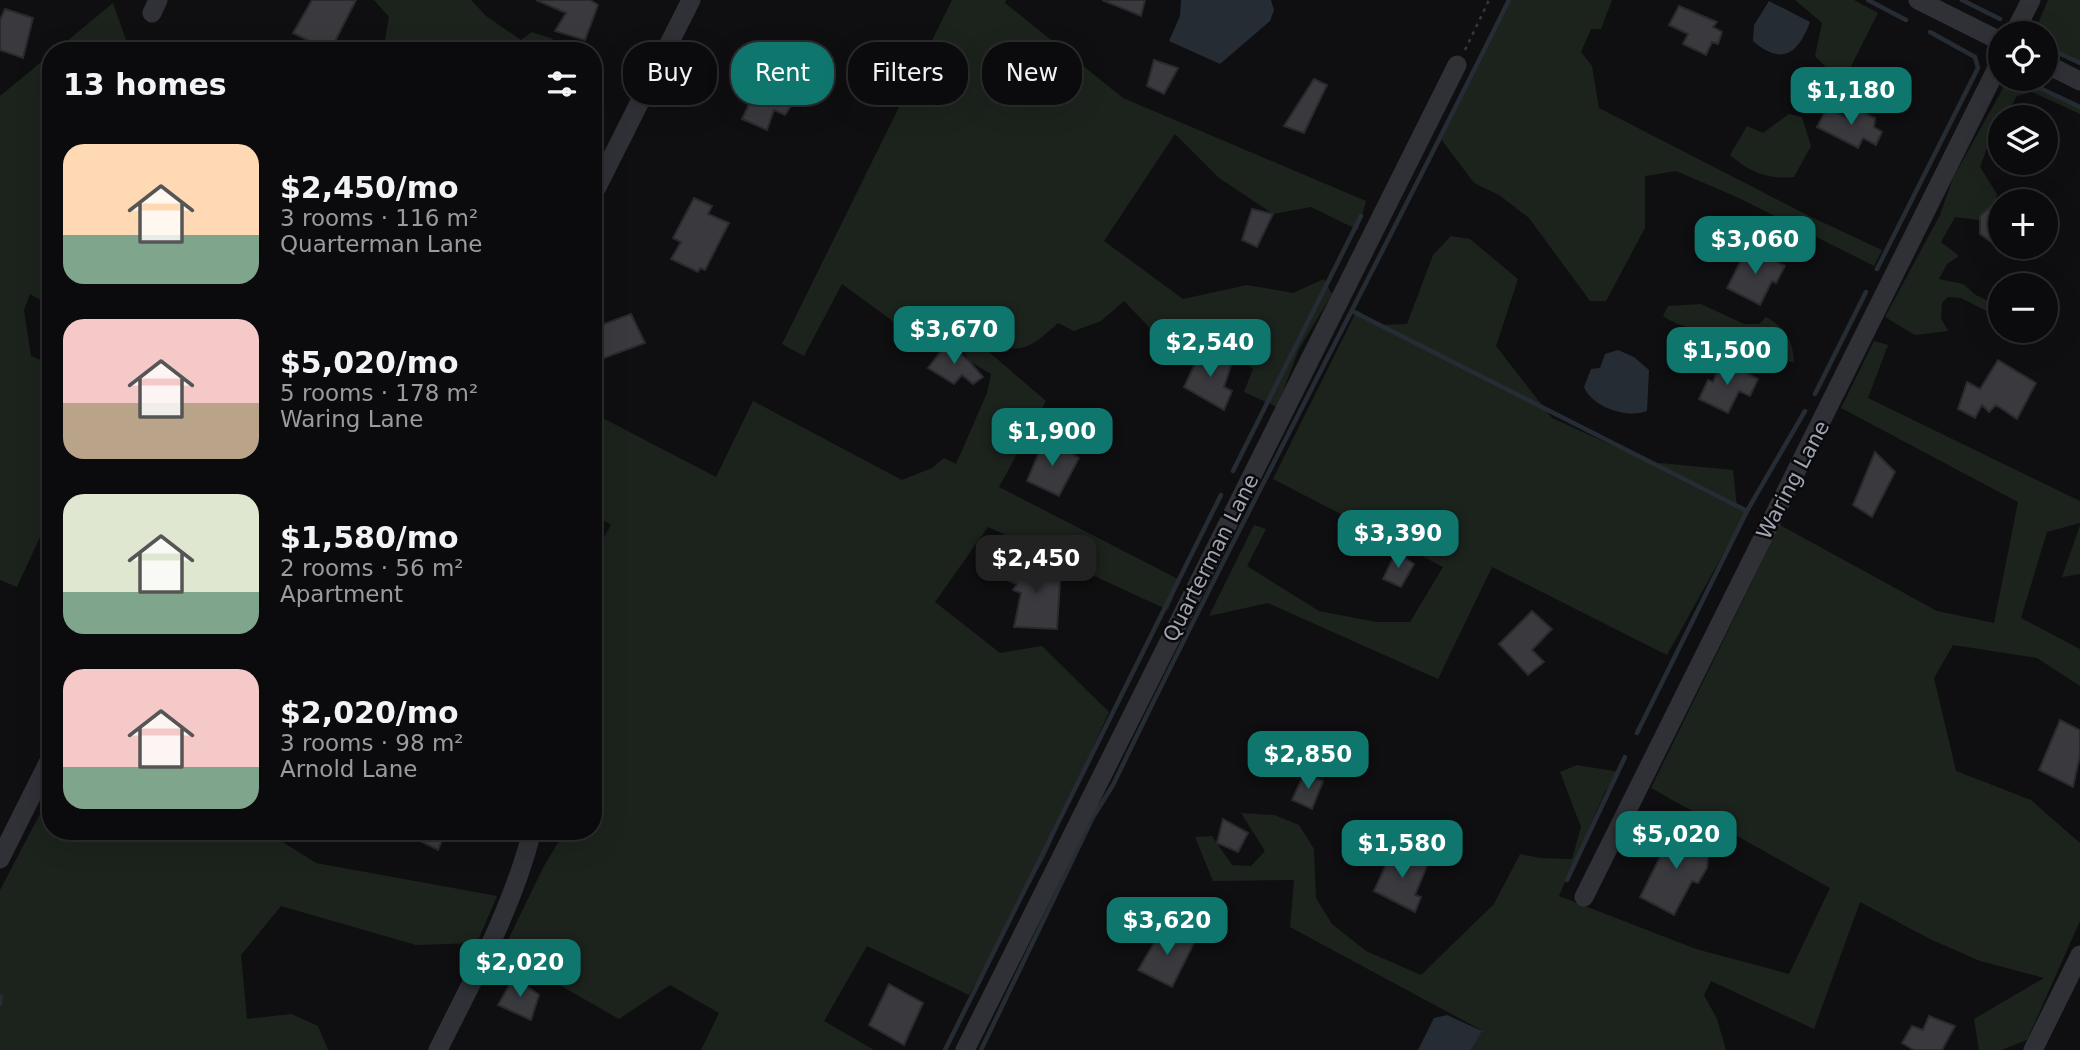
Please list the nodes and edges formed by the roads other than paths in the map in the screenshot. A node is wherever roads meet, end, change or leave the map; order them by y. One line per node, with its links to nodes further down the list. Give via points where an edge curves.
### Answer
1 (691, 0): 10 (street)
2 (1918, 0): 5 (street)
3 (2031, 0): 4 (street)
4 (2020, 21)
5 (1988, 35)
6 (1457, 65): 17 (street, Quarterman Lane)
7 (2058, 70): 8 (street)
8 (2080, 81)
9 (1988, 86): 14 (street, Waring Lane)
10 (602, 177)
11 (42, 775): 13 (street)
12 (530, 840): 16 (street, via 523,868 483,961)
13 (0, 859)
14 (1584, 897)
15 (2080, 955): 18 (street)
16 (438, 1050)
17 (965, 1050)
18 (2033, 1050)

